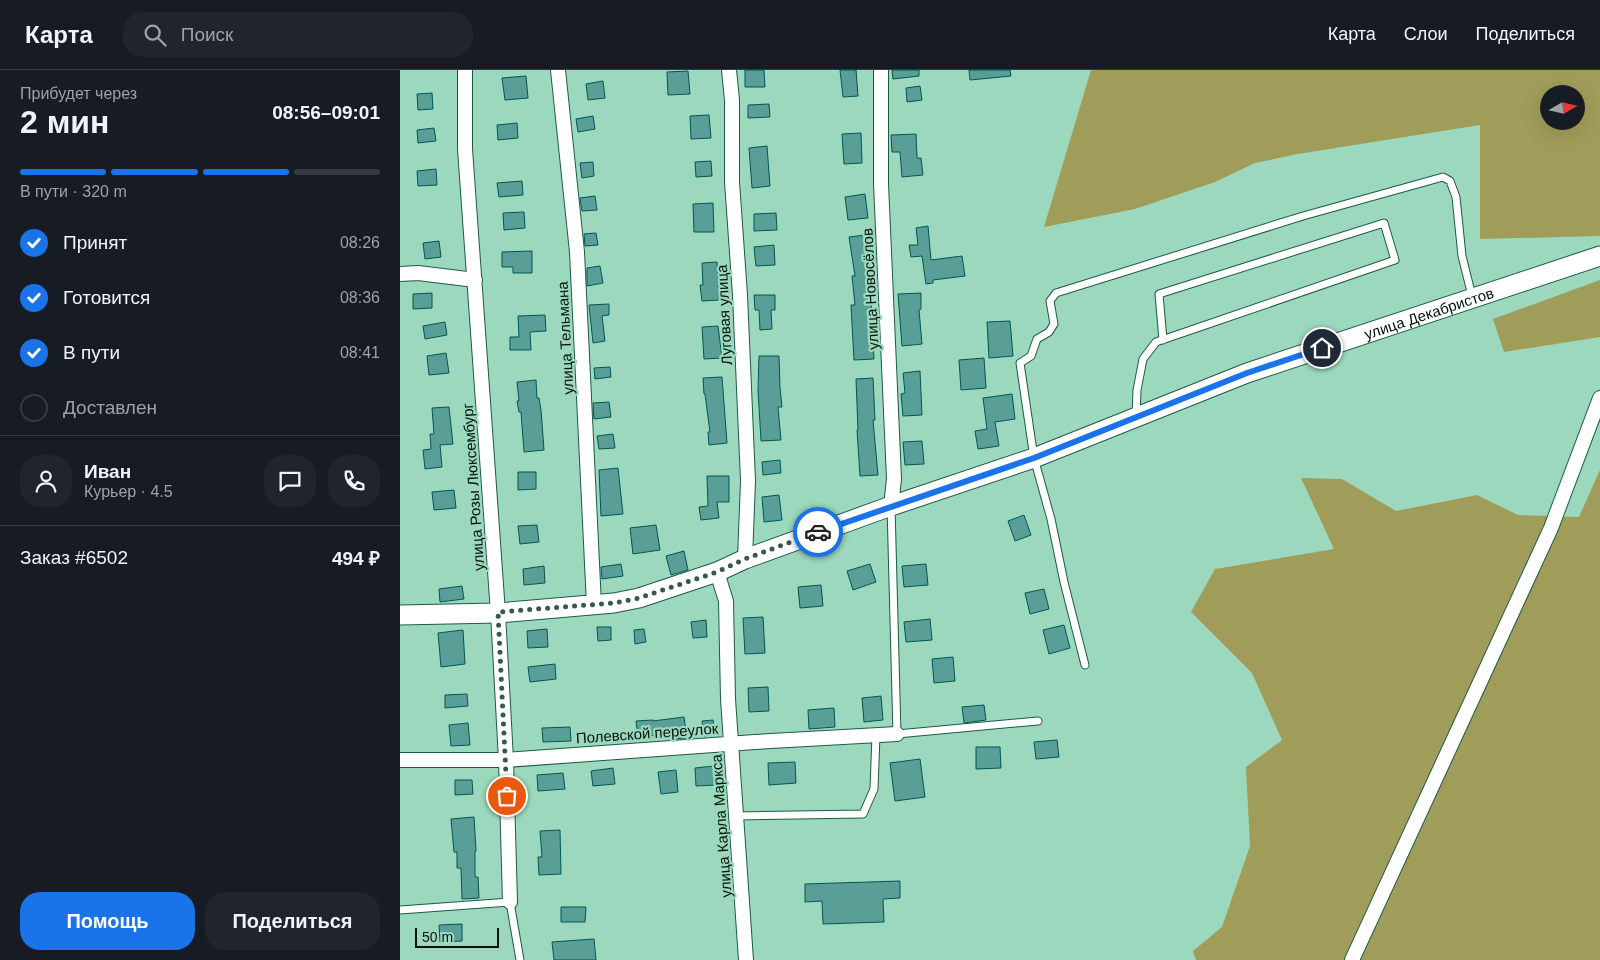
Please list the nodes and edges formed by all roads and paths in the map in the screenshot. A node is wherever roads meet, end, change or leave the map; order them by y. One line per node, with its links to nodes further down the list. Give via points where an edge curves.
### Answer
1 (465, 70): 7 (street, улица Розы Люксембург, via 465,149)
2 (558, 70): 16 (street, улица Тельмана, via 577,252)
3 (730, 70): 14 (street, Луговая улица, via 732,182 748,481)
4 (881, 70): 13 (street, улица Новосёлов, via 880,184 894,479)
5 (1600, 256): 8 (street, улица Декабристов)
6 (400, 274): 7 (street)
7 (475, 280): 17 (street, улица Розы Люксембург)
8 (1472, 298): 11 (street, улица Декабристов, via 1247,373); 12 (lane, via 1462,256 1456,197 1450,181 1442,177 1056,292 1050,301 1054,324 1038,339 1031,356 1020,363)
9 (1163, 340): 9 (lane, via 1395,260 1384,223 1159,294); 11 (lane, via 1156,342 1143,359)
10 (1600, 398): 31 (street, via 1551,528)
11 (1136, 417): 12 (street, улица Декабристов)
12 (1034, 458): 13 (street, улица Декабристов); 19 (lane)
13 (891, 506): 14 (street, улица Декабристов); 21 (lane)
14 (745, 559): 15 (street, улица Декабристов)
15 (717, 572): 16 (street, улица Декабристов, via 639,598); 23 (street, улица Карла Маркса, via 726,601)
16 (594, 605): 17 (street, улица Декабристов)
17 (498, 612): 18 (street, улица Декабристов); 25 (street, улица Розы Люксембург)
18 (400, 615)
19 (1084, 665)
20 (1038, 721): 21 (lane)
21 (897, 734): 22 (street, Полевской переулок)
22 (876, 735): 23 (street, Полевской переулок); 26 (lane, via 874,789 863,814)
23 (732, 743): 25 (street, Полевской переулок); 26 (street, улица Карла Маркса)
24 (400, 760): 25 (street, Полевской переулок)
25 (506, 760): 27 (street, улица Розы Люксембург)
26 (736, 816): 30 (street, улица Карла Маркса)
27 (510, 902): 28 (lane); 29 (lane)
28 (400, 910)
29 (520, 960)
30 (746, 960)
31 (1352, 960)

